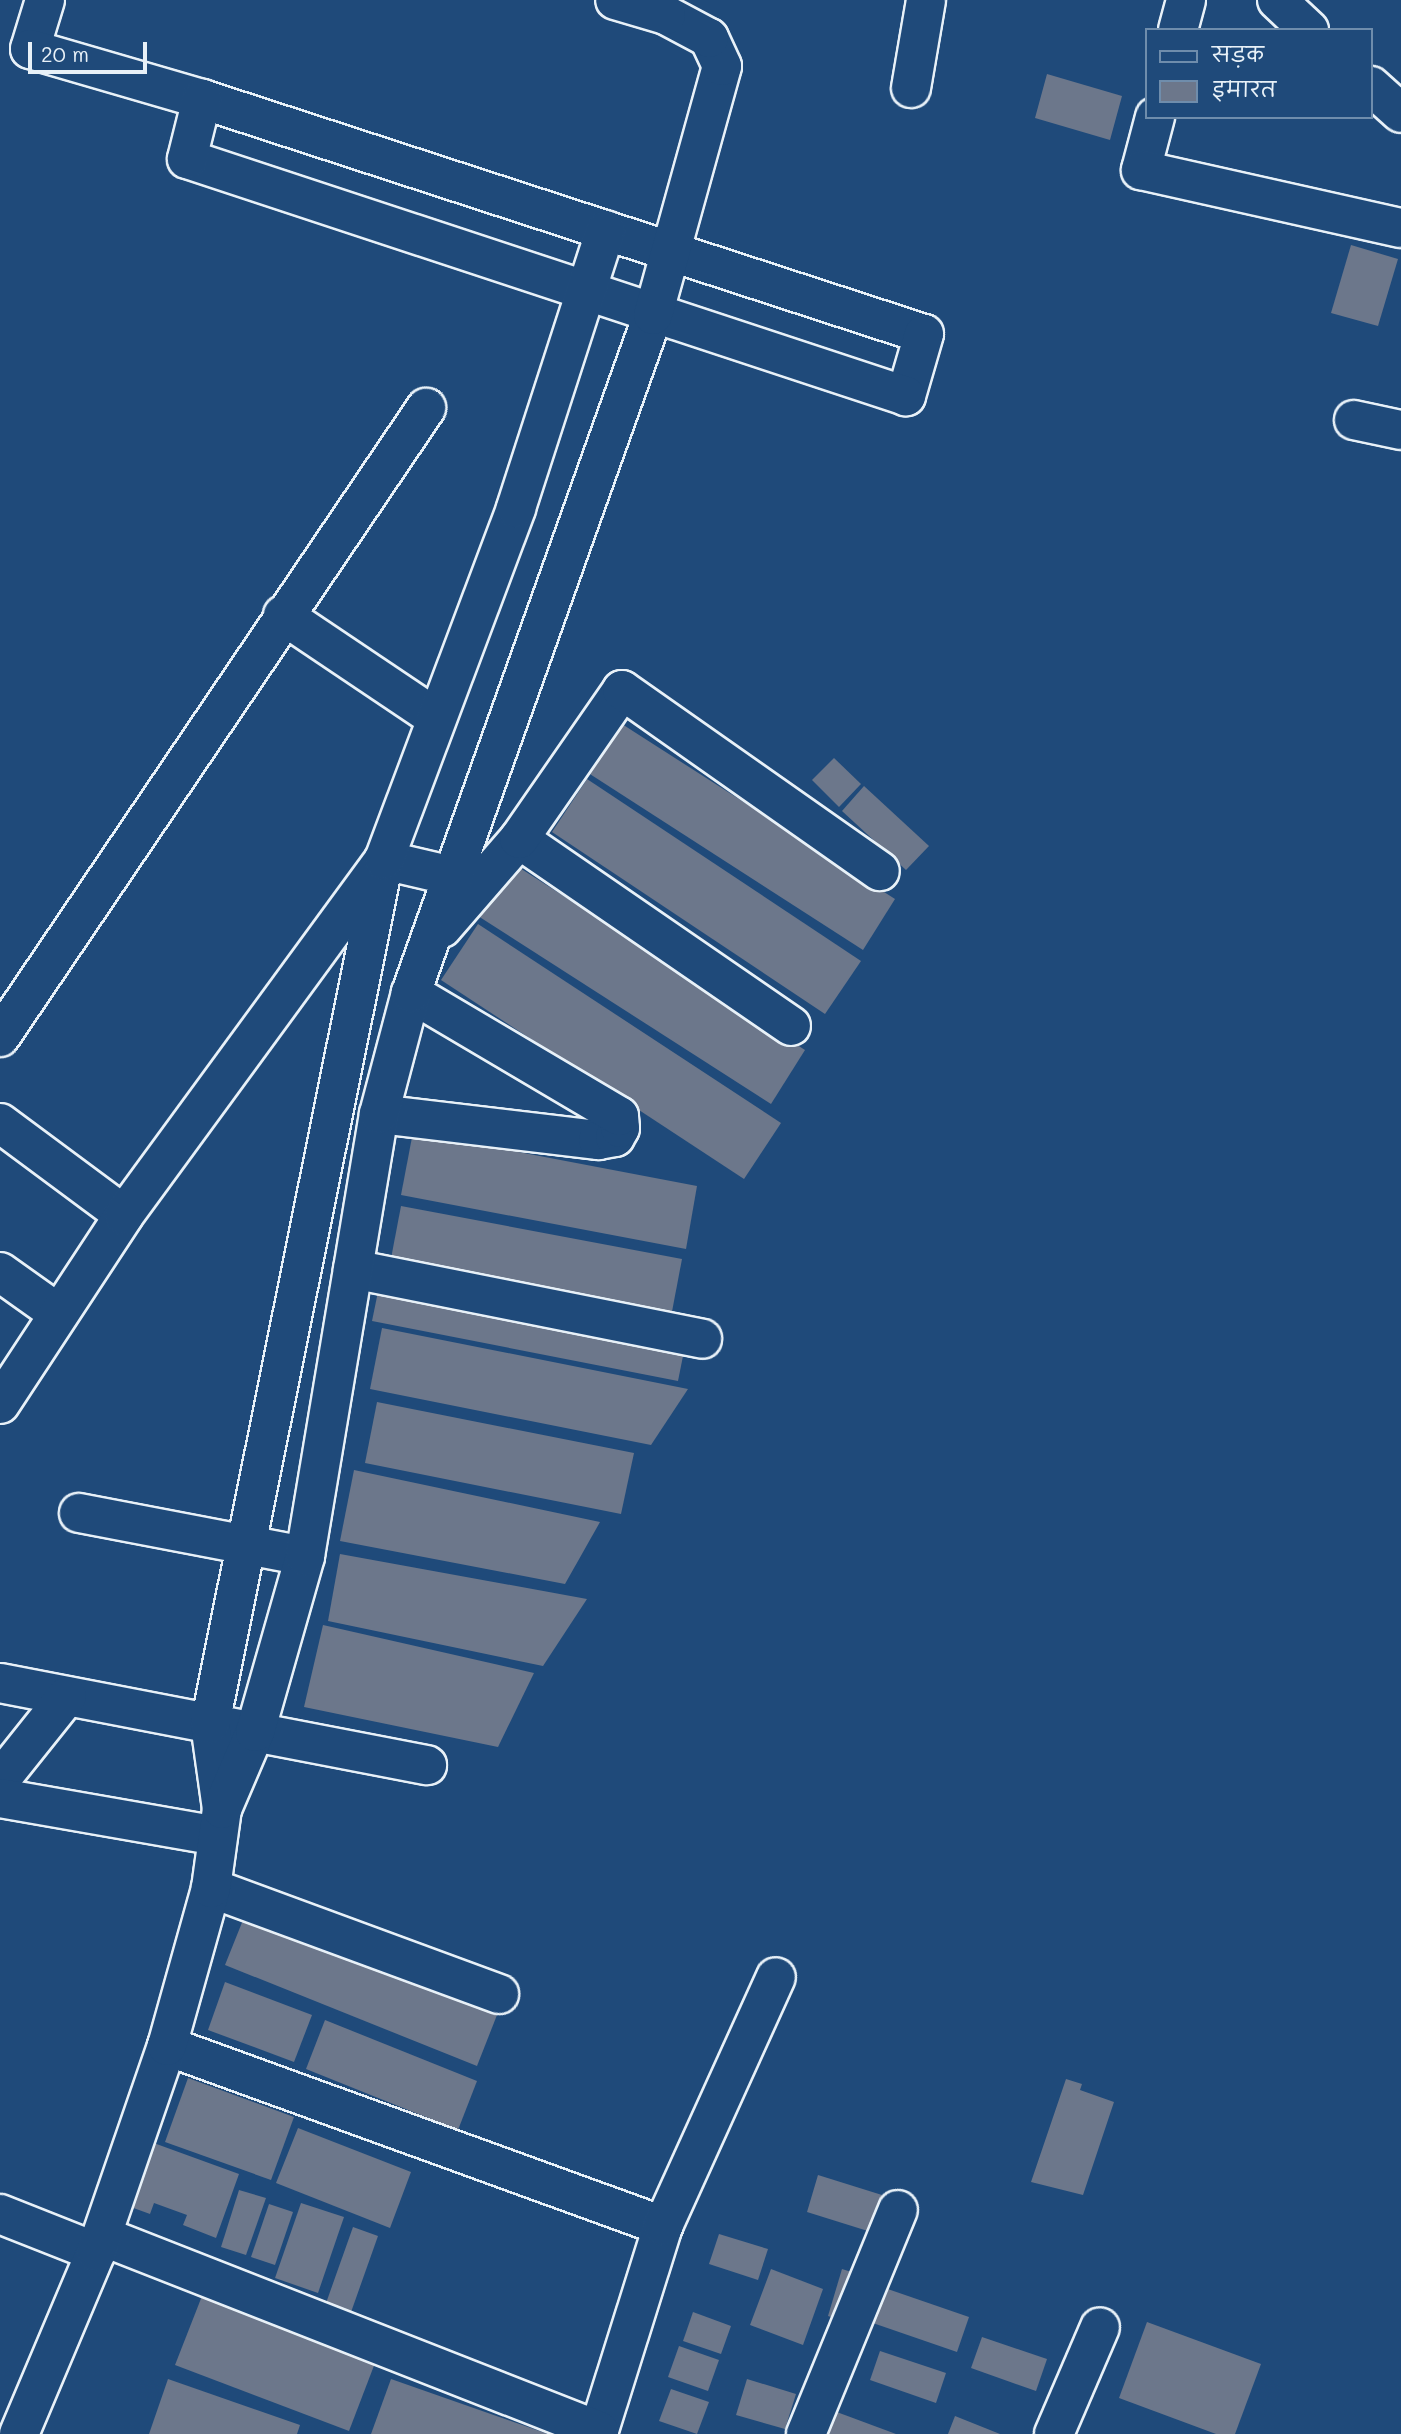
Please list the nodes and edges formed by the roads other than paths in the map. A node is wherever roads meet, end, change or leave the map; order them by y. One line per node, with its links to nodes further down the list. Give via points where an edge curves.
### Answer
1 (45, 0): 10 (street, via 30,49)
2 (615, 0): 15 (street, via 666,15 709,38 722,66)
3 (926, 0): 8 (street)
4 (1186, 0): 6 (street)
5 (1276, 0): 7 (street)
6 (1179, 28)
7 (1307, 28)
8 (911, 88)
9 (1373, 88): 11 (street)
10 (202, 99): 14 (street); 16 (street, via 187,159)
11 (1401, 113)
12 (1154, 119): 13 (street, via 1141,170)
13 (1401, 228)
14 (606, 230): 15 (street); 16 (street)
15 (673, 252): 17 (street); 17 (street, via 924,334 915,368 906,396)
16 (587, 294): 17 (street); 22 (street, via 516,508)
17 (653, 315): 26 (street)
18 (426, 408): 21 (street)
19 (1354, 420): 20 (street)
20 (1401, 430)
21 (283, 615): 22 (street); 30 (street)
22 (435, 717): 24 (street)
23 (519, 839): 25 (street, via 622,690); 27 (street); 29 (street)
24 (384, 860): 26 (street); 33 (street); 36 (street)
25 (880, 871)
26 (453, 876): 27 (street)
27 (429, 944): 28 (street)
28 (411, 993): 31 (street); 31 (street, via 619,1116 620,1128 615,1137 598,1140)
29 (791, 1026)
30 (0, 1037)
31 (379, 1114): 35 (street)
32 (0, 1124): 33 (street)
33 (124, 1215): 37 (street)
34 (0, 1272): 37 (street)
35 (350, 1285): 36 (street); 38 (street); 42 (street)
36 (296, 1293): 41 (street)
37 (59, 1314): 39 (street)
38 (702, 1339)
39 (0, 1404)
40 (79, 1513): 41 (street)
41 (247, 1545): 42 (street); 45 (street)
42 (305, 1556): 46 (street)
43 (0, 1683): 44 (street)
44 (67, 1696): 45 (street); 48 (street)
45 (210, 1724): 46 (street); 50 (street)
46 (256, 1732): 47 (street); 50 (street)
47 (427, 1765)
48 (0, 1780)
49 (0, 1798): 50 (street)
50 (220, 1822): 51 (street)
51 (211, 1888): 53 (street); 54 (street)
52 (776, 1977): 57 (street)
53 (499, 1994)
54 (167, 2046): 57 (street); 58 (street)
55 (898, 2210): 62 (street)
56 (0, 2214): 58 (street)
57 (663, 2227): 60 (street)
58 (99, 2244): 60 (street); 61 (street)
59 (1100, 2327): 63 (street)
60 (599, 2432)
61 (19, 2434)
62 (806, 2434)
63 (1054, 2434)

